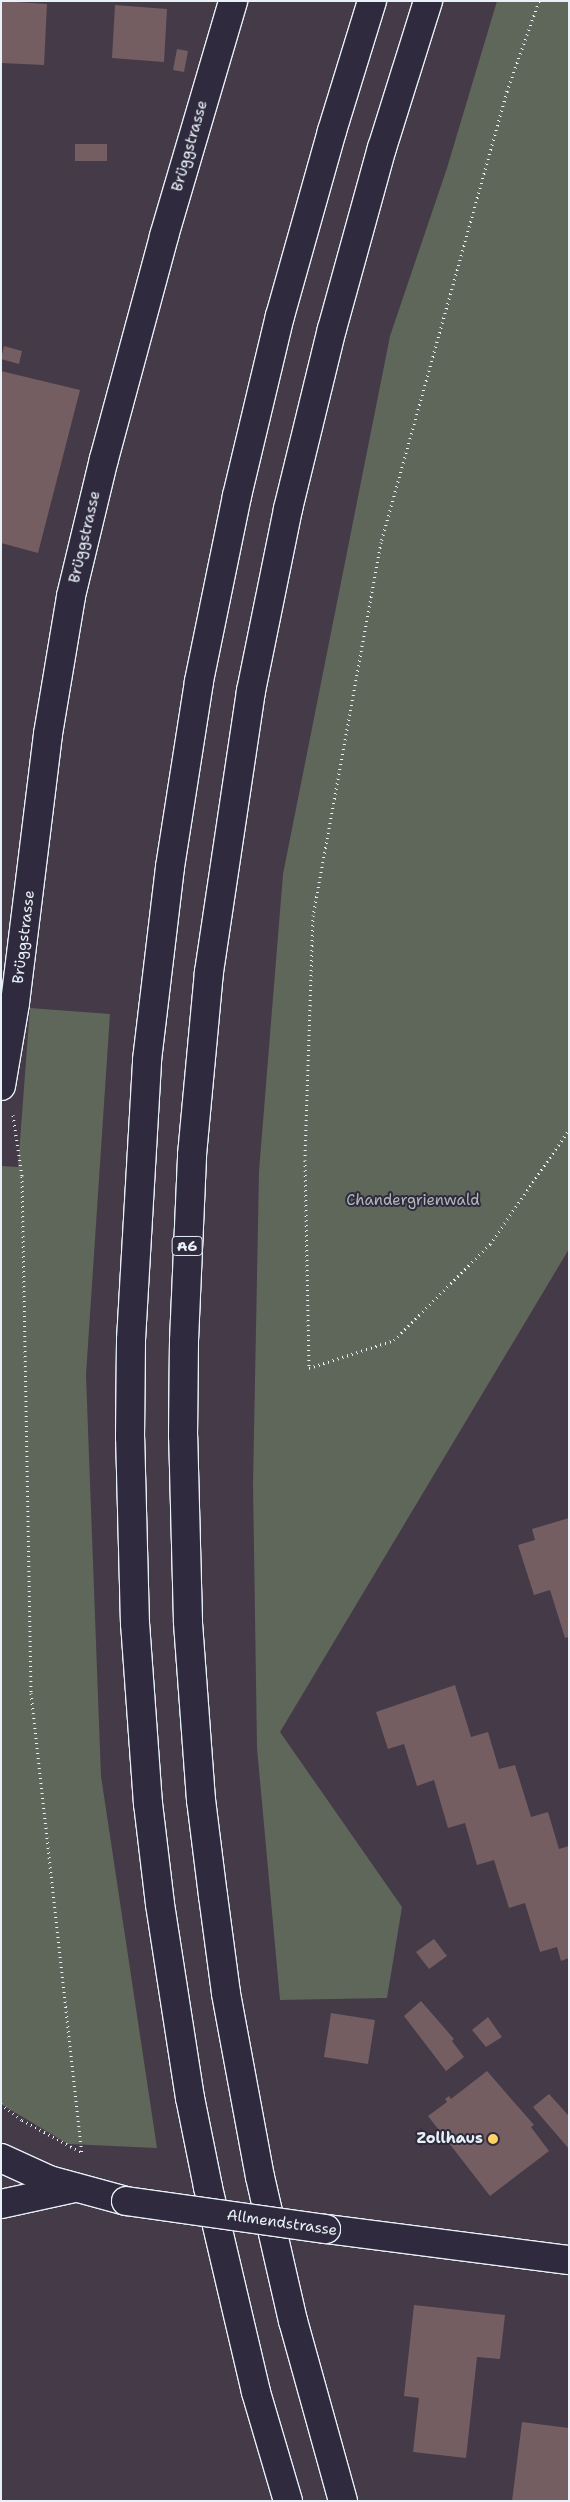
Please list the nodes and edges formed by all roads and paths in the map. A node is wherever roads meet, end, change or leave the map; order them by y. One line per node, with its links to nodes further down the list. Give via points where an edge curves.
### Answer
1 (233, 1): 5 (main road, Brüggstrasse, via 162,245 71,596 48,734)
2 (372, 1): 12 (main road, via 311,202 265,378 199,681 170,867 148,1051 131,1340 134,1605 148,1804 160,1904 190,2098 208,2187 253,2383)
3 (428, 1): 13 (main road, A6, via 382,148 329,339 288,509 251,691 209,972 192,1155 185,1314 183,1436 188,1621 201,1800 212,1896 260,2177 295,2330)
4 (539, 1): 6 (path, via 507,91 381,542 313,915 305,1160 309,1368 394,1340 490,1244)
5 (3, 1077): 7 (path, via 22,1176 31,1693 82,2152 22,2120)
6 (569, 1130)
7 (1, 2104)
8 (1, 2158): 9 (main road, Allmendstrasse, via 28,2172)
9 (75, 2188): 10 (main road); 11 (main road, Allmendstrasse, bridge, via 126,2201)
10 (1, 2204)
11 (569, 2260)
12 (288, 2501)
13 (343, 2501)

